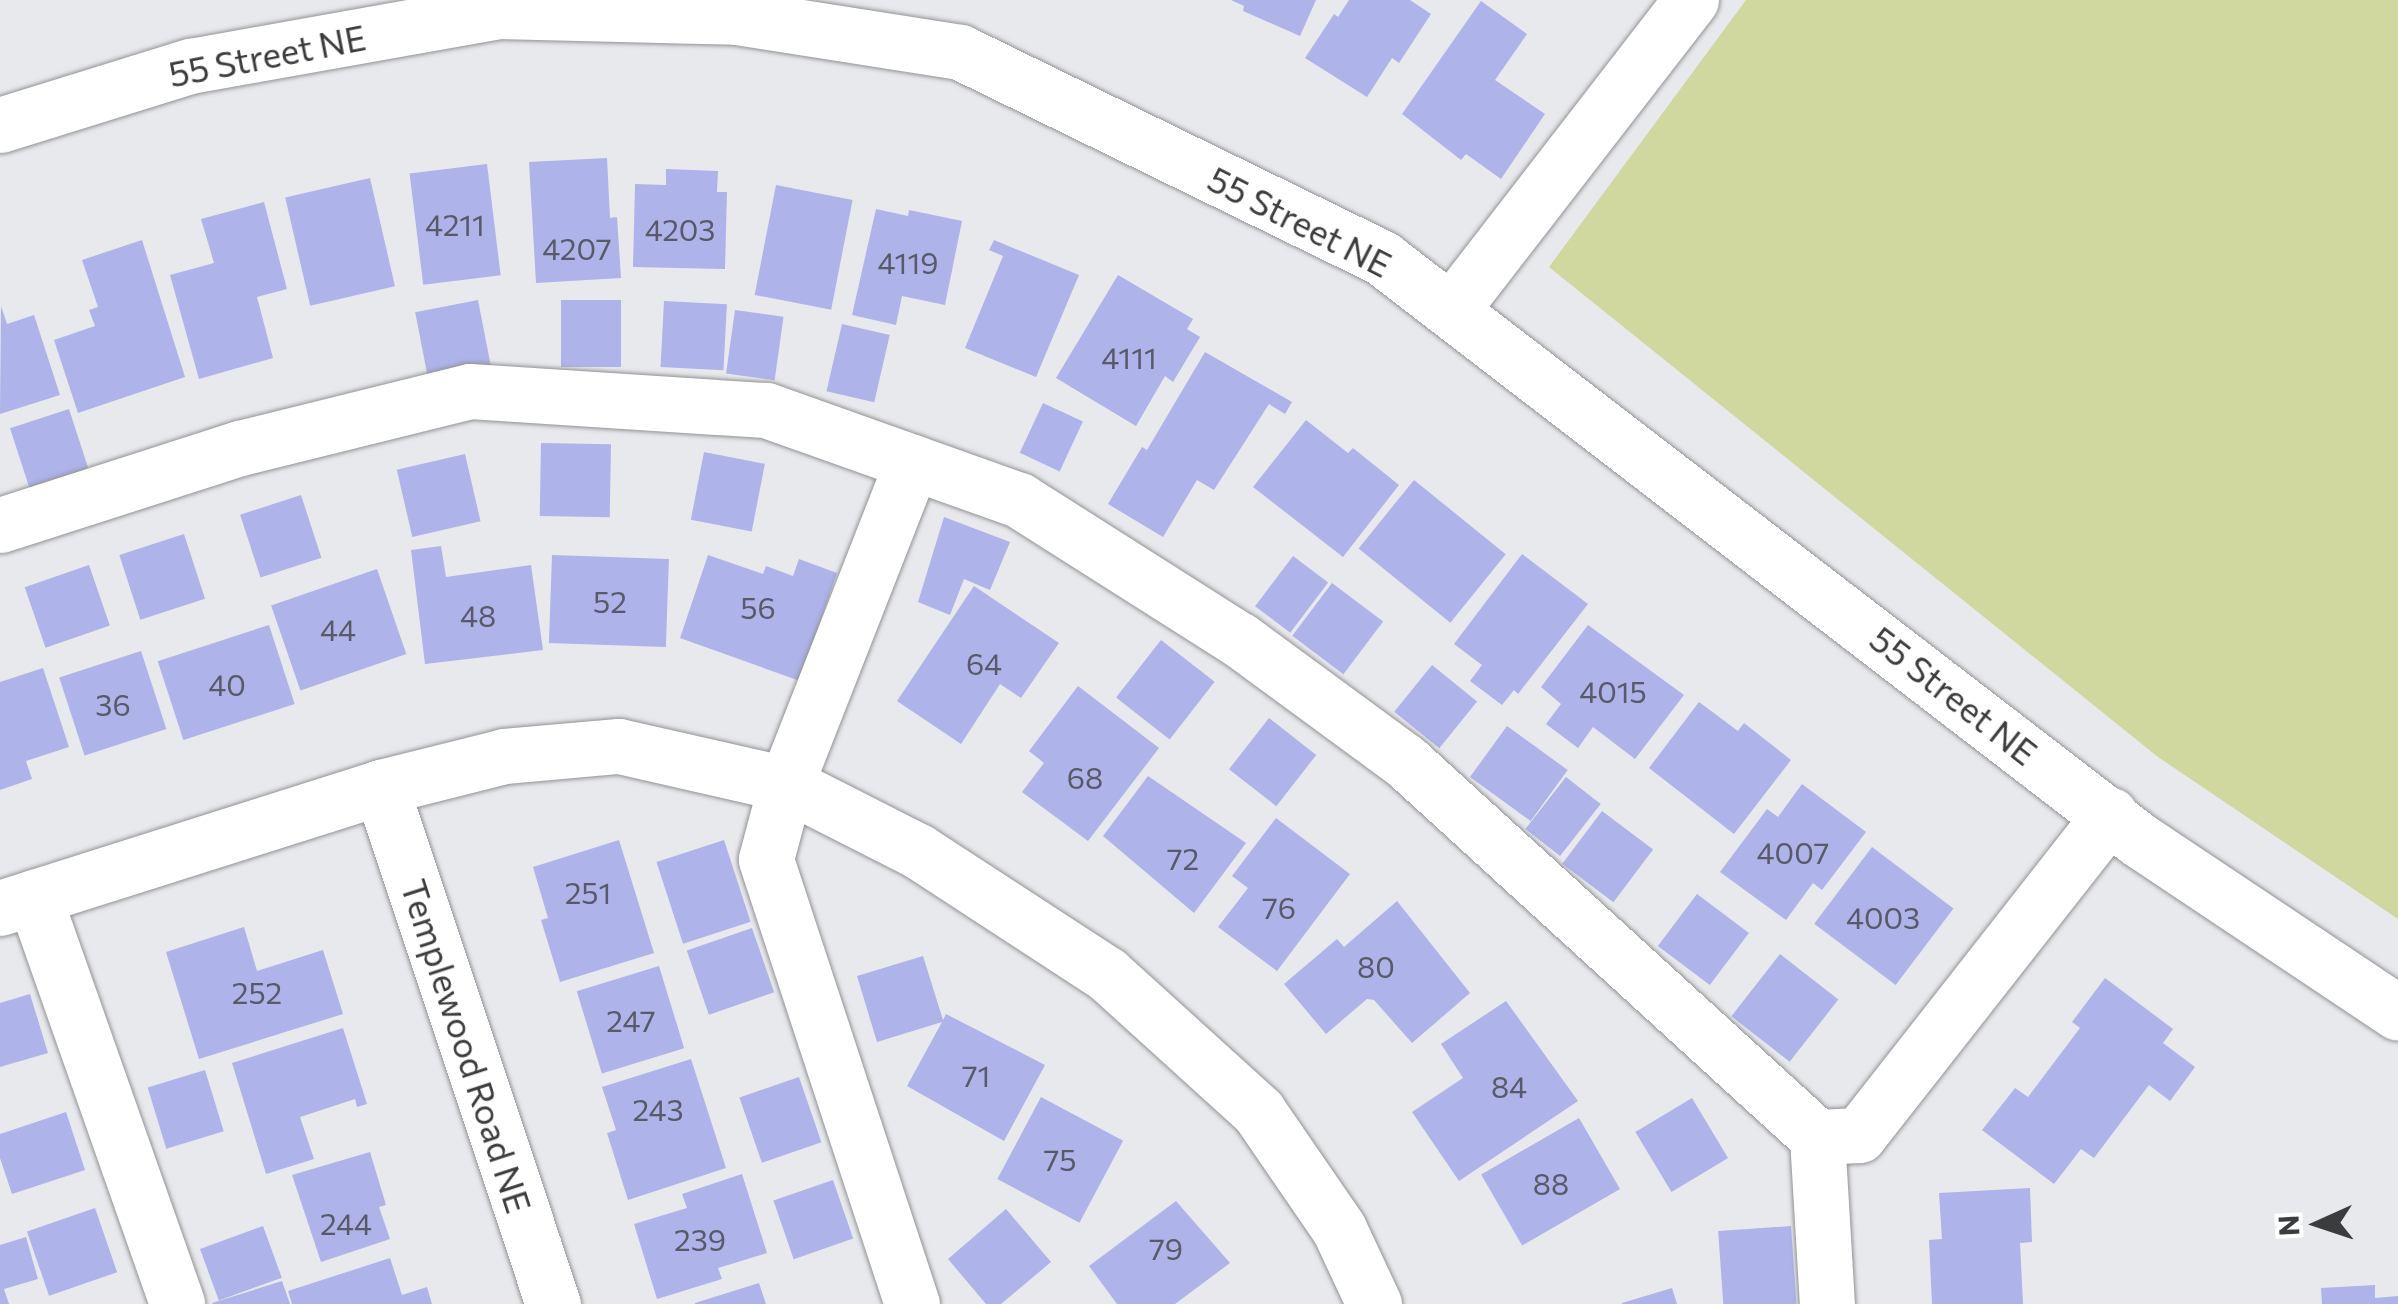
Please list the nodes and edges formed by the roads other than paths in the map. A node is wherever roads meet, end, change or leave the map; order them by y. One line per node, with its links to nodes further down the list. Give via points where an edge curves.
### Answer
1 (1691, 0): 4 (street)
2 (739, 9): 3 (street, 55 Street NE, via 498,11 190,66); 4 (street, 55 Street NE, via 960,52 1382,258)
3 (0, 126)
4 (1452, 309): 9 (street, 55 Street NE)
5 (912, 462): 6 (street, via 766,410 470,391 240,448); 7 (street); 12 (street, via 1019,500 1240,640 1405,761)
6 (0, 525)
7 (786, 784): 8 (street, via 619,746 504,756); 15 (street, via 766,859); 16 (street, via 918,851 1107,974 1258,1110 1339,1230)
8 (381, 787): 10 (street); 14 (street, Templewood Road NE)
9 (2110, 815): 11 (street, 55 Street NE); 12 (street, via 1859,1134)
10 (17, 903): 13 (street)
11 (2398, 1013)
12 (1817, 1137): 17 (street)
13 (177, 1304)
14 (553, 1304)
15 (912, 1304)
16 (1374, 1304)
17 (1828, 1304)

